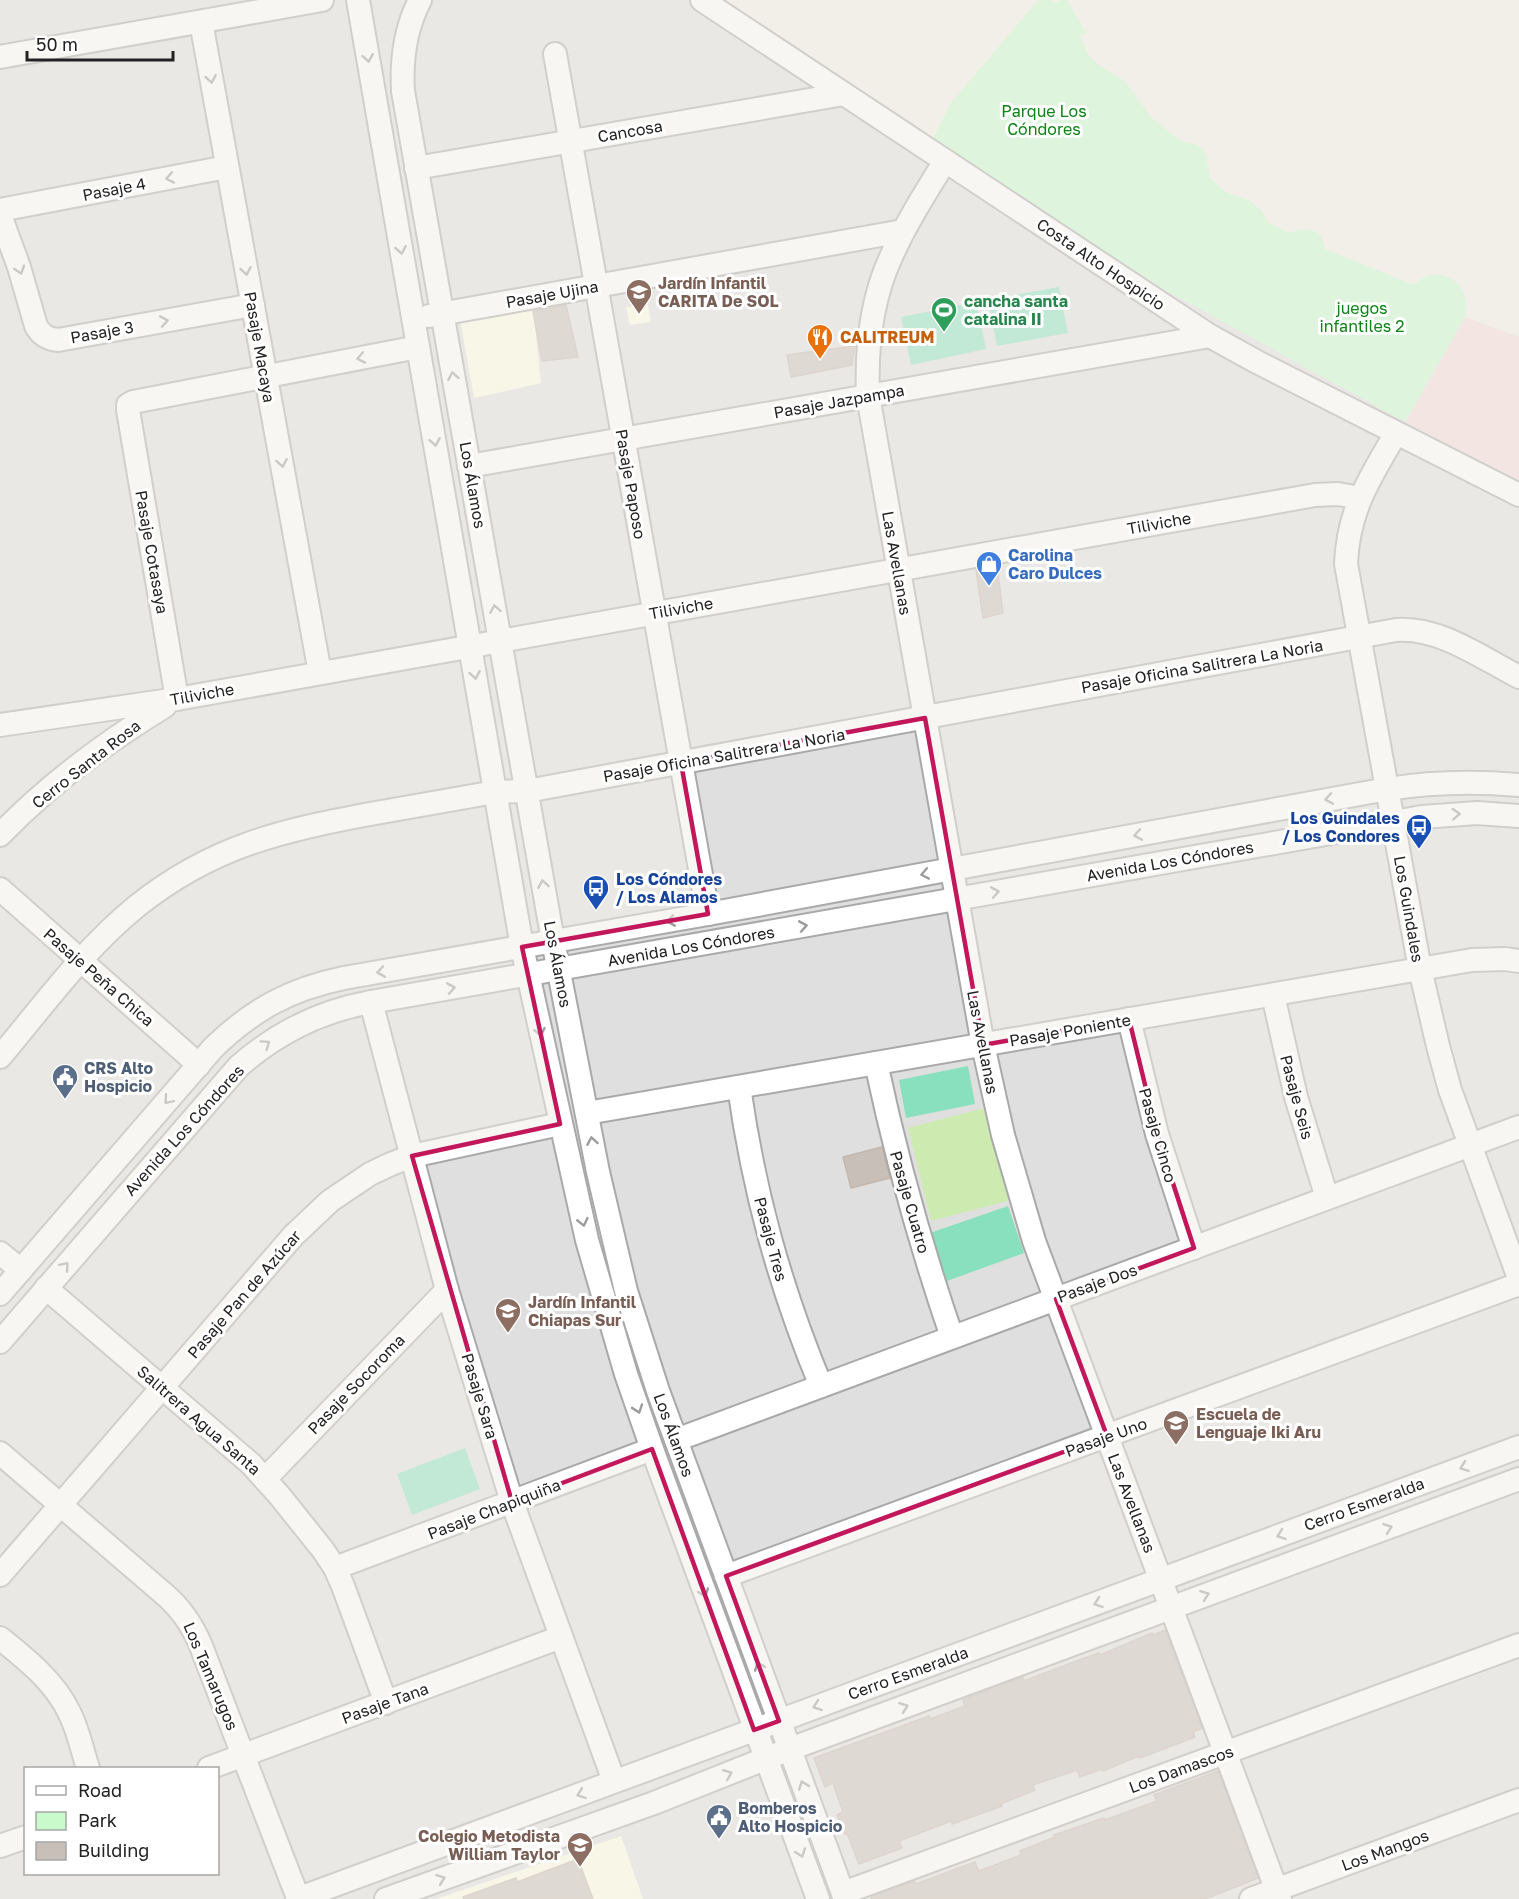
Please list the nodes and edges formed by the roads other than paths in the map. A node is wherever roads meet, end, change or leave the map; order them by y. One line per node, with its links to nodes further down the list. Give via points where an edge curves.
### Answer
1 (322, 0): 5 (street)
2 (358, 0): 19 (street, Los Álamos, one-way to 19)
3 (420, 0): 12 (street, Los Álamos, via 407,31 402,70)
4 (702, 0): 8 (street, Costa Alto Hospicio)
5 (201, 22): 7 (street); 11 (street, Pasaje Macaya, one-way to 11)
6 (555, 54): 9 (street, Pasaje Paposo)
7 (0, 57)
8 (844, 94): 9 (street, Cancosa); 10 (street, Costa Alto Hospicio)
9 (570, 141): 12 (street, Cancosa); 16 (street, Pasaje Paposo)
10 (945, 161): 15 (street, Las Avellanas); 20 (street, Costa Alto Hospicio)
11 (227, 167): 13 (street, Pasaje 4, one-way to 13); 17 (street, Pasaje Macaya, one-way to 17)
12 (416, 168): 18 (street, Los Álamos)
13 (0, 210)
14 (0, 215): 17 (street, Pasaje 3, one-way to 17, via 36,326 51,340)
15 (903, 231): 16 (street, Pasaje Ujina); 23 (street, Las Avellanas, via 872,316)
16 (596, 286): 18 (street, Pasaje Ujina); 25 (street, Pasaje Paposo)
17 (253, 305): 22 (street, Pasaje Macaya)
18 (442, 314): 19 (street, Pasaje Ujina); 26 (street, Los Álamos, one-way to 18)
19 (413, 319): 21 (street, Los Álamos)
20 (1209, 336): 23 (street, Pasaje Jazpampa); 24 (street, Costa Alto Hospicio)
21 (418, 347): 22 (street, one-way to 22); 33 (street, Los Álamos, one-way to 33)
22 (266, 376): 34 (street, Pasaje Macaya, one-way to 34); 36 (street, Pasaje Cotasaya, via 128,405)
23 (868, 396): 25 (street, Pasaje Jazpampa); 29 (street, Las Avellanas)
24 (1396, 433): 27 (street, Costa Alto Hospicio); 28 (street, Los Guindales)
25 (623, 439): 26 (street, Pasaje Jazpampa); 30 (street, Pasaje Paposo)
26 (469, 466): 32 (street, Los Álamos, one-way to 26)
27 (1519, 495)
28 (1360, 498): 29 (street, Tiliviche, via 1315,495); 31 (street, Los Guindales, via 1350,528 1346,564)
29 (899, 569): 30 (street, Tiliviche); 37 (street, Las Avellanas)
30 (654, 613): 32 (street, Tiliviche); 39 (street, Pasaje Paposo)
31 (1359, 637): 35 (street, Pasaje Oficina Salitrera La Noria, via 1408,629 1433,633); 37 (street, Pasaje Oficina Salitrera La Noria); 41 (street, Los Guindales)
32 (501, 641): 33 (street, Tiliviche); 42 (street, Los Álamos)
33 (470, 646): 34 (street, Tiliviche); 43 (street, Los Álamos, one-way to 43)
34 (320, 673): 36 (street, Tiliviche)
35 (1519, 677)
36 (177, 699): 38 (street, Tiliviche); 46 (street, Cerro Santa Rosa, via 71,771)
37 (925, 718): 39 (street, Pasaje Oficina Salitrera La Noria); 47 (street, Las Avellanas)
38 (0, 725)
39 (681, 763): 42 (street, Pasaje Oficina Salitrera La Noria); 50 (street, Pasaje Paposo)
40 (1519, 785): 41 (street, Avenida Los Cóndores, via 1459,782)
41 (1387, 789): 45 (street, Los Guindales); 47 (street, Avenida Los Cóndores, one-way to 47)
42 (527, 791): 43 (street, Pasaje Oficina Salitrera La Noria); 51 (street, Los Álamos, one-way to 42)
43 (495, 792): 52 (street, Los Álamos); 53 (street, Pasaje Oficina Salitrera La Noria, via 301,827 249,842 186,871 160,888 117,923)
44 (1519, 816): 45 (street, Avenida Los Cóndores, one-way to 44, via 1450,814)
45 (1393, 822): 49 (street, Avenida Los Cóndores, one-way to 45); 56 (street, Los Guindales)
46 (0, 835)
47 (951, 869): 49 (street, Las Avellanas); 50 (street, Avenida Los Cóndores, one-way to 50)
48 (0, 889): 53 (street, Pasaje Peña Chica)
49 (957, 899): 55 (street, Avenida Los Cóndores, one-way to 49); 61 (street, Las Avellanas)
50 (708, 914): 51 (street, Avenida Los Cóndores, one-way to 51)
51 (553, 941): 52 (street, Avenida Los Cóndores); 55 (street, Los Álamos)
52 (522, 947): 57 (street, Los Álamos); 64 (street, Avenida Los Cóndores, one-way to 64, via 302,989 244,1020)
53 (81, 961): 62 (street, Pasaje Oficina Salitrera La Noria); 64 (street, Pasaje Peña Chica)
54 (1519, 961): 56 (street, Pasaje Poniente, via 1472,960)
55 (560, 969): 57 (street, Avenida Los Cóndores); 66 (street, Los Álamos)
56 (1420, 969): 58 (street, Pasaje Poniente); 69 (street, Los Guindales, via 1450,1090)
57 (527, 975): 59 (street, Avenida Los Cóndores, one-way to 57); 67 (street, Los Álamos, one-way to 67)
58 (1273, 994): 60 (street, Pasaje Poniente); 71 (street, Pasaje Seis, via 1296,1097)
59 (371, 1002): 70 (street, Pasaje Sara); 77 (street, Avenida Los Cóndores, one-way to 59, via 224,1082 255,1052 311,1018)
60 (1129, 1019): 61 (street, Pasaje Poniente); 72 (street, Pasaje Cinco, via 1157,1134)
61 (983, 1045): 63 (street, Pasaje Poniente); 80 (street, Las Avellanas, via 1015,1180)
62 (0, 1057)
63 (876, 1063): 65 (street, Pasaje Poniente); 81 (street, Pasaje Cuatro, via 910,1208)
64 (199, 1065): 74 (street, Avenida Los Cóndores, one-way to 74)
65 (739, 1087): 66 (street, Pasaje Poniente); 83 (street, Pasaje Tres, via 771,1246)
66 (587, 1113): 86 (street, Los Álamos, one-way to 66, via 626,1291)
67 (560, 1124): 70 (street, Pasaje Pan de Azúcar); 88 (street, Los Álamos, one-way to 88, via 603,1298)
68 (1519, 1127): 69 (street, Pasaje Dos)
69 (1470, 1145): 71 (street, Pasaje Dos); 75 (street, Los Guindales)
70 (412, 1156): 78 (street, Pasaje Sara); 84 (street, Pasaje Pan de Azúcar, via 370,1174 311,1218)
71 (1327, 1198): 72 (street, Pasaje Dos)
72 (1194, 1248): 80 (street, Pasaje Dos)
73 (0, 1253): 74 (street)
74 (21, 1270): 79 (street, Avenida Los Cóndores)
75 (1519, 1278)
76 (1519, 1284): 85 (street, Pasaje Uno)
77 (46, 1288): 82 (street, Avenida Los Cóndores); 84 (street, Salitrera Agua Santa)
78 (447, 1290): 90 (street, Pasaje Socoroma); 92 (street, Pasaje Sara)
79 (0, 1294)
80 (1056, 1299): 81 (street, Pasaje Dos); 85 (street, Las Avellanas)
81 (952, 1337): 83 (street, Pasaje Dos)
82 (0, 1342)
83 (821, 1386): 86 (street, Pasaje Dos)
84 (163, 1387): 90 (street, Salitrera Agua Santa); 93 (street, Pasaje Pan de Azúcar)
85 (1107, 1436): 96 (street, Pasaje Uno); 97 (street, Las Avellanas)
86 (676, 1440): 96 (street, Los Álamos)
87 (1519, 1447): 97 (street, Cerro Esmeralda, one-way to 97)
88 (652, 1449): 92 (street, Pasaje Chapiquiña); 104 (street, Los Álamos, one-way to 104)
89 (0, 1453): 93 (street, Los Tamarugos)
90 (265, 1479): 94 (street, Salitrera Agua Santa)
91 (1519, 1479): 98 (street, Cerro Esmeralda, one-way to 91)
92 (512, 1502): 94 (street, Pasaje Chapiquiña); 99 (street, Pasaje Sara)
93 (60, 1505): 95 (street, Pasaje Pan de Azúcar); 107 (street, Los Tamarugos, via 188,1618)
94 (335, 1568): 102 (street, Salitrera Agua Santa)
95 (0, 1575)
96 (726, 1576): 103 (street, Los Álamos, one-way to 96)
97 (1161, 1580): 98 (street, Las Avellanas); 103 (street, Cerro Esmeralda, one-way to 103)
98 (1171, 1608): 105 (street, Cerro Esmeralda, one-way to 98); 106 (street, Las Avellanas)
99 (561, 1637): 102 (street, Pasaje Tana); 113 (street, Pasaje Sara)
100 (0, 1638): 110 (street, via 58,1694 70,1713)
101 (1519, 1644): 106 (street, Los Damascos)
102 (386, 1703): 107 (street, Pasaje Tana)
103 (779, 1720): 104 (street, Cerro Esmeralda); 105 (street, Los Álamos)
104 (754, 1730): 108 (street, Cerro Esmeralda); 109 (street, Los Álamos)
105 (790, 1749): 109 (street, Cerro Esmeralda); 121 (street, Los Álamos, one-way to 105)
106 (1226, 1753): 120 (street, Las Avellanas); 121 (street, Los Damascos)
107 (244, 1756): 111 (street, Pasaje Tana); 122 (street, Los Tamarugos)
108 (678, 1758): 112 (street, Cerro Esmeralda); 114 (street)
109 (766, 1759): 114 (street, Cerro Esmeralda, one-way to 109); 124 (street, Los Álamos, one-way to 124)
110 (88, 1767)
111 (212, 1767)
112 (642, 1771): 113 (street, Cerro Esmeralda); 116 (street)
113 (614, 1782): 119 (street, Cerro Esmeralda, one-way to 119)
114 (692, 1788): 116 (street, Cerro Esmeralda)
115 (1519, 1800): 120 (street, Los Mangos)
116 (654, 1803): 123 (street, Cerro Esmeralda, one-way to 116)
117 (24, 1838): 118 (street)
118 (0, 1846)
119 (371, 1872): 122 (street, Cerro Esmeralda); 123 (street)
120 (1278, 1894): 125 (street, Los Mangos)
121 (844, 1896)
122 (298, 1899)
123 (385, 1899)
124 (818, 1899)
125 (1251, 1899)

